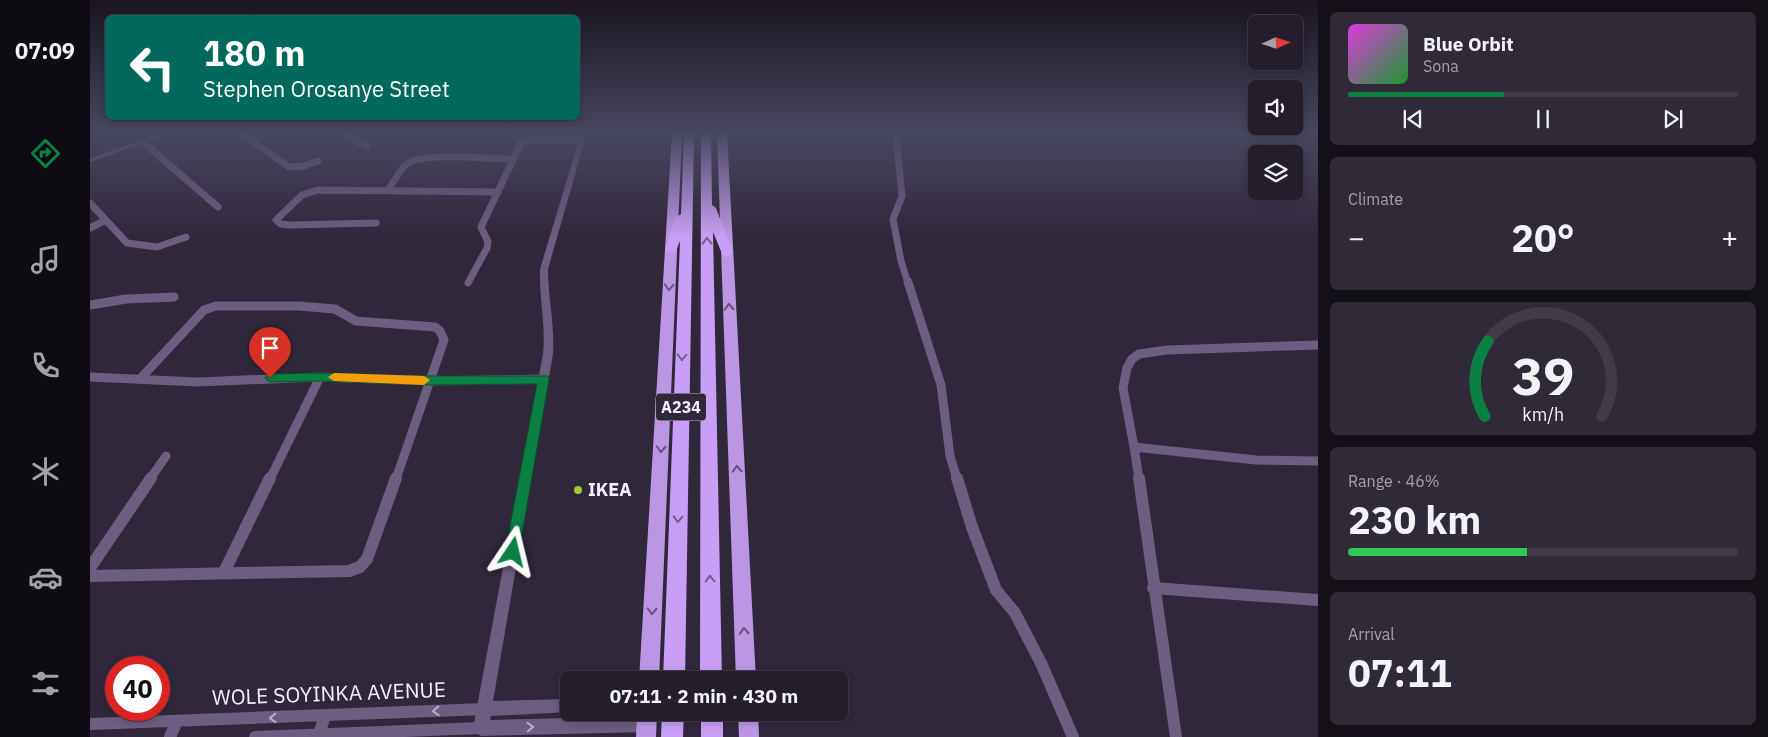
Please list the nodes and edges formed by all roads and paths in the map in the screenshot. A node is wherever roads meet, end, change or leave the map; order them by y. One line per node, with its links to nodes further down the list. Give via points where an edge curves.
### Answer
1 (173, 167): 15 (street)
2 (403, 167): 10 (street)
3 (509, 167): 11 (street)
4 (574, 167): 29 (street, via 544,269 543,286 550,336)
5 (676, 167): 20 (highway)
6 (688, 167): 13 (highway, A234)
7 (706, 167): 12 (highway, A234)
8 (723, 167): 21 (highway)
9 (900, 167): 59 (street, via 902,196 894,219 901,261 941,385 950,456 996,590 1015,613)
10 (388, 191): 11 (street); 17 (street, via 310,192 290,204 276,220 289,225)
11 (498, 192): 22 (street, via 482,227 488,248)
12 (706, 198): 21 (highway); 41 (highway, A234, one-way to 12)
13 (687, 200): 20 (highway); 40 (highway, A234, one-way to 40)
14 (90, 204): 16 (street)
15 (218, 207)
16 (106, 220): 18 (street); 19 (street, via 127,243 157,247)
17 (376, 223)
18 (90, 228)
19 (186, 236)
20 (671, 250): 39 (highway, one-way to 39)
21 (727, 253): 42 (highway, one-way to 21)
22 (468, 283)
23 (174, 297): 24 (street, via 126,299)
24 (90, 305)
25 (1318, 345): 31 (street, via 1167,350 1139,354 1127,368 1123,383)
26 (90, 377): 28 (street)
27 (320, 377): 28 (street, via 197,382); 30 (street); 35 (street)
28 (140, 379): 30 (street, via 204,310 216,306 299,306 334,309 356,321 435,327 444,340)
29 (544, 379): 30 (street); 44 (street)
30 (431, 381): 35 (street, via 367,559 360,567 349,571)
31 (1134, 447): 33 (street, via 1256,460); 37 (street)
32 (166, 456): 34 (street)
33 (1318, 461)
34 (90, 568)
35 (224, 572): 36 (street)
36 (90, 576)
37 (1153, 588): 38 (street); 60 (street)
38 (1318, 600)
39 (649, 671)
40 (674, 671)
41 (711, 671)
42 (746, 671)
43 (560, 706): 44 (street, WOLE SOYINKA AVENUE)
44 (484, 709): 45 (street, WOLE SOYINKA AVENUE, one-way to 45); 52 (street)
45 (325, 716): 49 (street, WOLE SOYINKA AVENUE, one-way to 49); 53 (street)
46 (673, 721): 56 (highway)
47 (712, 721): 57 (highway)
48 (748, 721): 58 (highway)
49 (178, 722): 50 (street, WOLE SOYINKA AVENUE); 54 (street)
50 (90, 724)
51 (647, 724): 52 (street, one-way to 51)
52 (481, 728): 53 (street)
53 (319, 736): 55 (street)
54 (170, 737)
55 (255, 737)
56 (672, 737)
57 (712, 737)
58 (749, 737)
59 (1073, 737)
60 (1176, 737)

